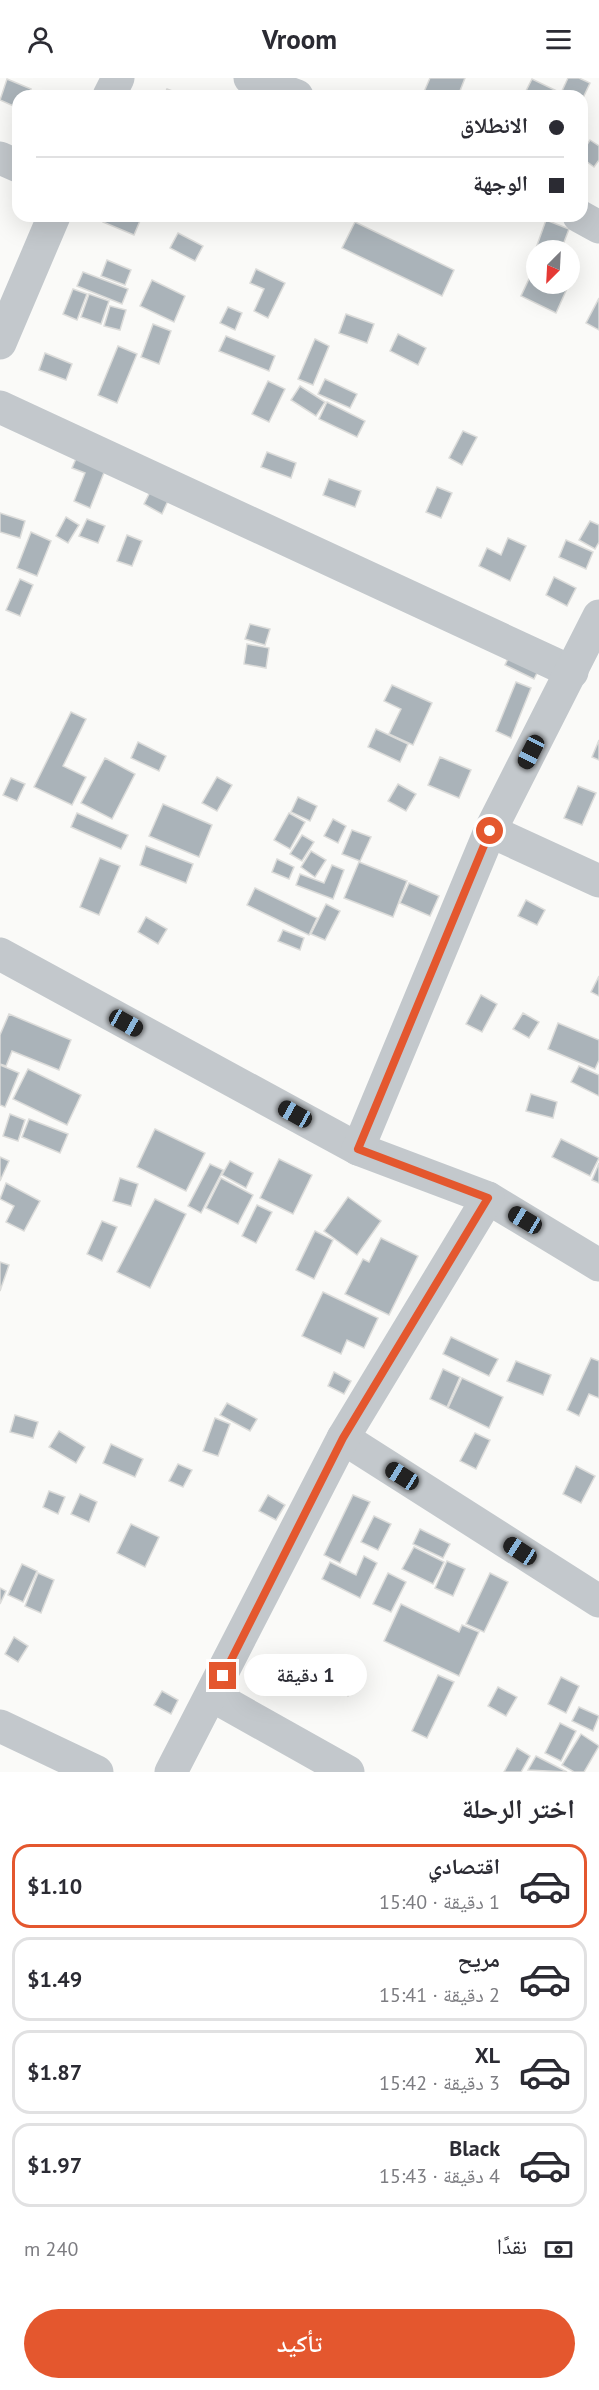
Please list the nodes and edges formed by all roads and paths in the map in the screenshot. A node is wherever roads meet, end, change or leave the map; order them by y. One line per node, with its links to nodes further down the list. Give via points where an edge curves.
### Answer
1 (250, 78): 2 (street)
2 (281, 90)
3 (51, 222): 4 (street)
4 (0, 344)
5 (0, 407): 7 (street)
6 (599, 616): 7 (street)
7 (585, 658): 8 (street)
8 (490, 831): 9 (street); 11 (street)
9 (599, 881)
10 (0, 954): 11 (street)
11 (358, 1149): 12 (street)
12 (488, 1198): 13 (street); 14 (street)
13 (599, 1265)
14 (343, 1438): 15 (street); 16 (street)
15 (599, 1601)
16 (213, 1696): 19 (street); 20 (street)
17 (0, 1726): 18 (street)
18 (97, 1772)
19 (171, 1772)
20 (348, 1772)

